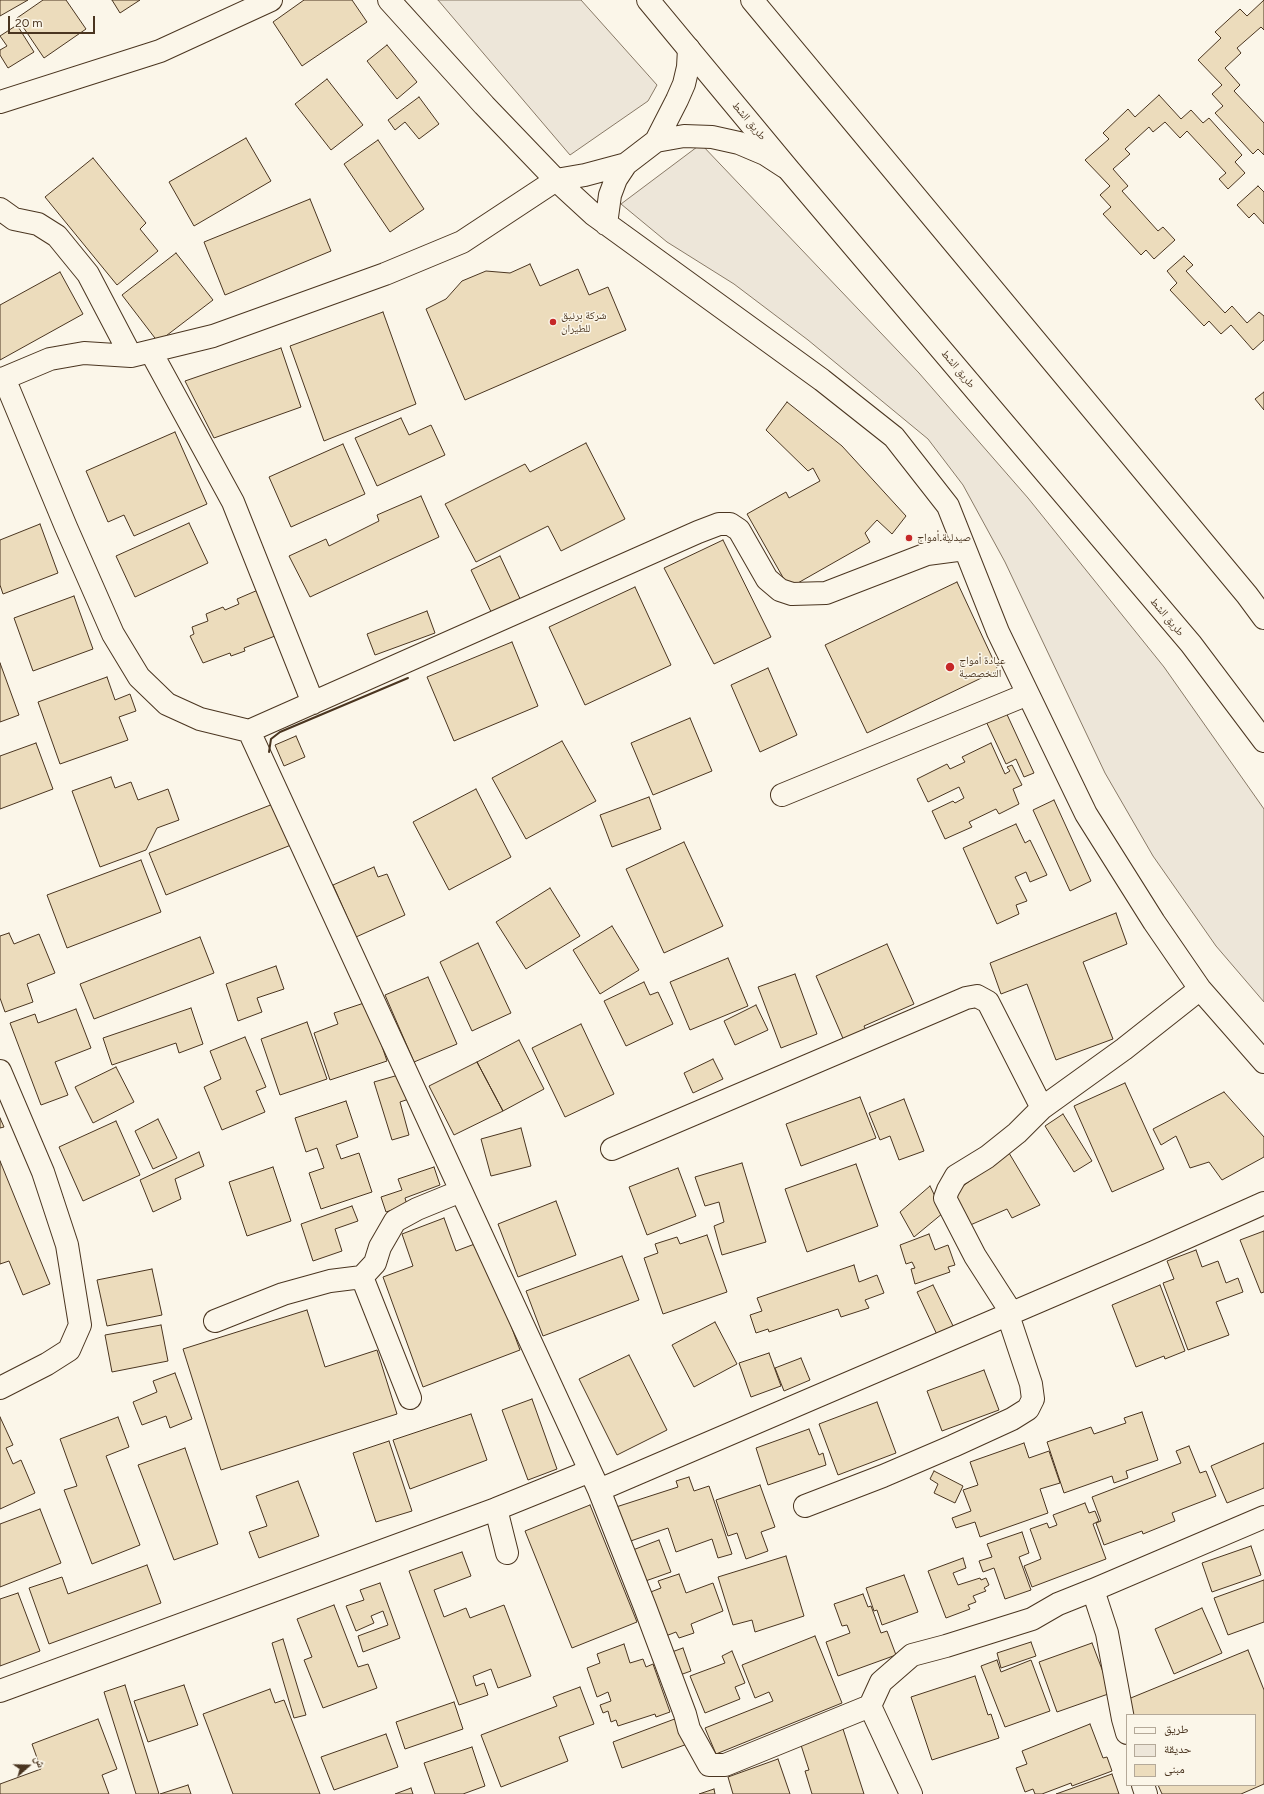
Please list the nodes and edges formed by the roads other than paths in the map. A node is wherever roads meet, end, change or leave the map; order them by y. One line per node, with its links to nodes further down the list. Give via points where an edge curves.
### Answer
1 (271, 0): 6 (main road, via 160,51)
2 (389, 0): 10 (main road)
3 (648, 0): 5 (main road, طريق الشط)
4 (752, 0): 16 (main road)
5 (689, 49): 7 (main road, via 684,84); 9 (main road, طريق الشط)
6 (0, 102)
7 (656, 141): 8 (main road); 9 (main road, via 684,136 726,140 766,154)
8 (626, 164): 10 (main road); 12 (main road, via 616,179 610,195)
9 (789, 170): 20 (main road, طريق الشط, via 1191,644)
10 (556, 180): 12 (main road); 13 (main road, via 455,244 385,274 213,336)
11 (0, 209): 13 (main road, via 14,219 38,224 57,236 88,274)
12 (606, 224): 15 (main road, via 822,380 894,437 948,506)
13 (141, 354): 14 (main road, via 70,355 50,359); 18 (main road, via 232,502)
14 (2, 379): 19 (main road, via 113,634 139,677 167,704 200,719)
15 (965, 549): 17 (main road, via 998,632); 18 (main road, via 928,554 826,593 792,594 780,590 767,579 739,530 730,524 719,524)
16 (1264, 618)
17 (1028, 694): 21 (main road); 22 (main road, via 1086,814)
18 (313, 703): 19 (main road)
19 (249, 730): 27 (main road)
20 (1264, 741)
21 (782, 795)
22 (1200, 989): 23 (main road); 25 (main road)
23 (1264, 1062)
24 (0, 1070): 32 (main road, via 43,1172 64,1238 80,1325 69,1350)
25 (1042, 1108): 26 (main road, via 988,1002 978,996 966,998); 30 (main road, via 1017,1133 987,1157 956,1176 945,1198 975,1256)
26 (612, 1149)
27 (461, 1191): 29 (main road, via 394,1221 380,1246 375,1263); 34 (main road)
28 (1264, 1203): 30 (main road)
29 (362, 1277): 31 (main road, via 330,1281 283,1294); 33 (main road)
30 (1010, 1313): 34 (main road); 35 (main road, via 1031,1384 1033,1399 1028,1409 953,1446)
31 (215, 1321)
32 (0, 1388)
33 (410, 1398)
34 (595, 1480): 36 (main road); 41 (main road, via 651,1621 689,1729 710,1765 725,1765)
35 (805, 1506)
36 (496, 1509): 38 (main road); 40 (main road)
37 (1264, 1517): 39 (main road)
38 (507, 1553)
39 (1093, 1590): 41 (main road, via 1058,1604 1032,1619 912,1655 881,1682); 42 (main road, via 1107,1633)
40 (0, 1691)
41 (870, 1706): 43 (main road)
42 (1126, 1730)
43 (911, 1794)

